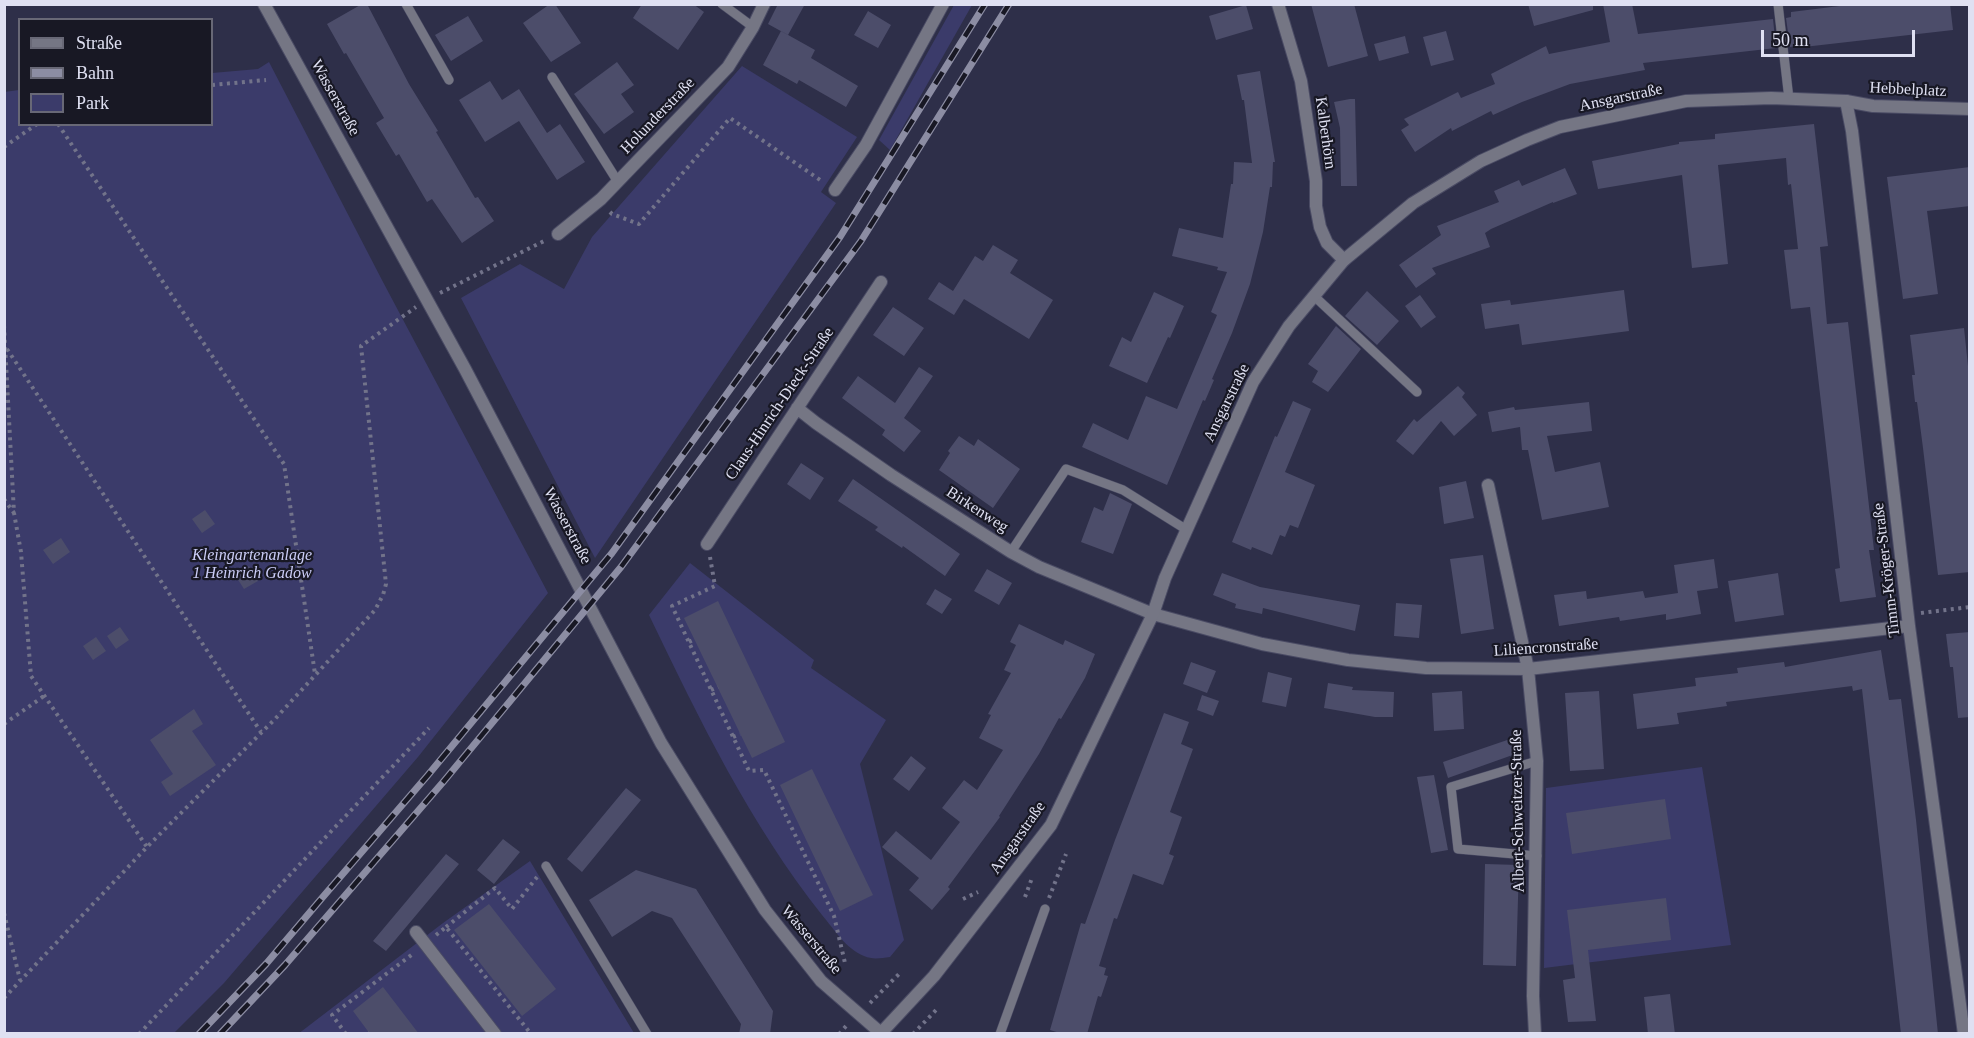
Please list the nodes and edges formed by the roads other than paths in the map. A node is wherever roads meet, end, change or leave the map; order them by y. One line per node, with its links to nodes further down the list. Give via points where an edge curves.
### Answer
1 (406, 4): 10 (lane)
2 (722, 4): 8 (lane)
3 (764, 4): 8 (street, Holunderstraße)
4 (943, 4): 15 (street, via 866,145)
5 (1278, 4): 17 (street, Kalberhörn, via 1301,81 1320,227 1327,243)
6 (1778, 4): 11 (lane)
7 (268, 6): 35 (street, Wasserstraße, via 501,435 662,743 765,910 821,981)
8 (753, 27): 14 (street, Holunderstraße, via 728,68)
9 (552, 77): 14 (lane)
10 (449, 80)
11 (1789, 99): 12 (street, Ansgarstraße); 17 (street, Ansgarstraße, via 1686,101 1560,127 1481,161 1413,203)
12 (1846, 101): 13 (street, Hebbelplatz, via 1873,106); 27 (street, Timm-Kröger-Straße)
13 (1970, 109)
14 (618, 182): 16 (street, Holunderstraße)
15 (835, 190)
16 (558, 234)
17 (1344, 260): 19 (street, Ansgarstraße)
18 (881, 282): 21 (street, Claus-Hinrich-Dieck-Straße)
19 (1314, 296): 20 (lane); 23 (street, Ansgarstraße, via 1252,382)
20 (1417, 392)
21 (797, 408): 24 (street, Claus-Hinrich-Dieck-Straße); 25 (street, Birkenweg, via 891,475)
22 (1488, 485): 28 (street, Albert-Schweitzer-Straße)
23 (1187, 530): 25 (lane, via 1123,490 1066,469); 26 (street, Ansgarstraße)
24 (707, 544)
25 (1011, 552): 26 (street, Birkenweg)
26 (1153, 614): 28 (street, Liliencronstraße, via 1262,644 1348,660 1426,668); 35 (street, Ansgarstraße, via 1051,825 934,976)
27 (1909, 620): 28 (street, Liliencronstraße); 36 (street, Timm-Kröger-Straße)
28 (1528, 669): 29 (street, Albert-Schweitzer-Straße)
29 (1537, 761): 30 (street, Albert-Schweitzer-Straße); 30 (lane, via 1451,787 1458,849)
30 (1537, 856): 40 (street, Albert-Schweitzer-Straße)
31 (546, 866): 38 (lane)
32 (1045, 909): 39 (lane)
33 (416, 932): 37 (street)
34 (1970, 1032): 36 (street)
35 (881, 1033)
36 (1964, 1033)
37 (495, 1034)
38 (647, 1034)
39 (1000, 1034)
40 (1534, 1034)

